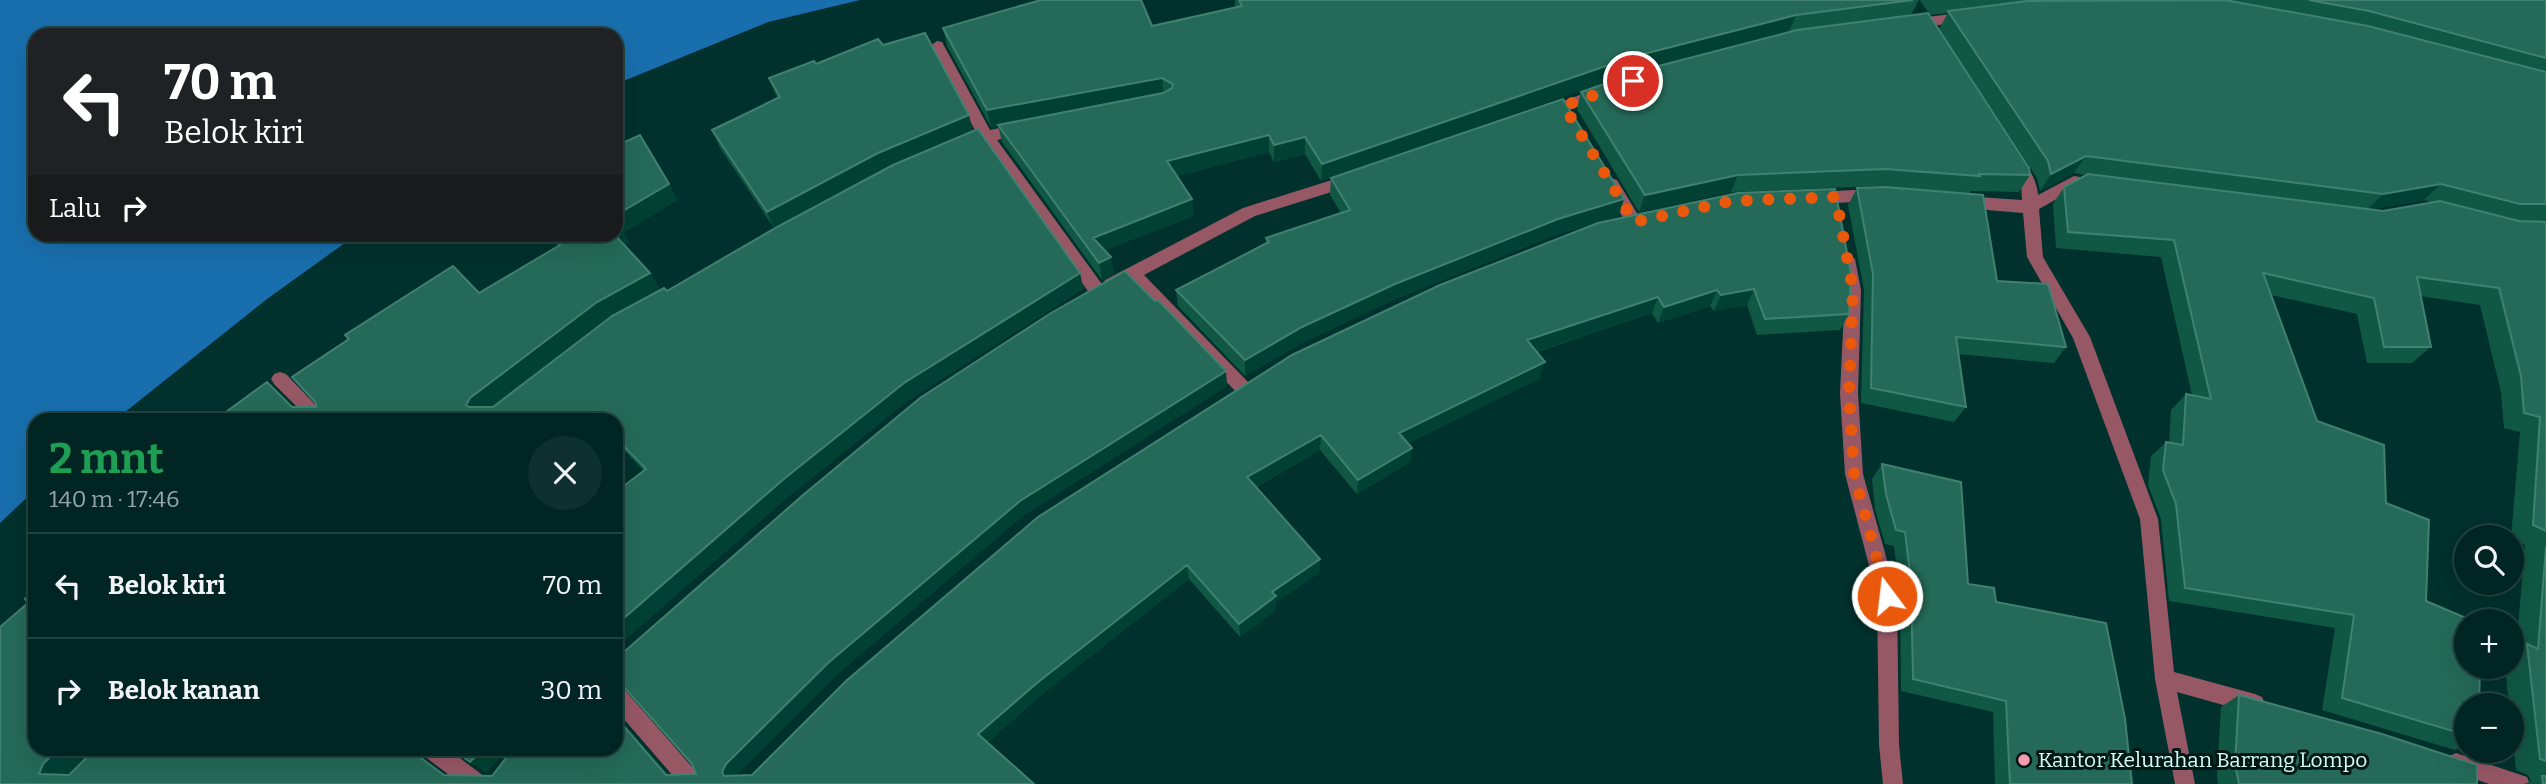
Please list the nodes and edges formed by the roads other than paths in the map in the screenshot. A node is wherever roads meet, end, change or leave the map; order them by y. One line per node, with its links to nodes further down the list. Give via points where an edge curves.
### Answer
1 (1978, 16): 2 (street)
2 (1898, 26)
3 (937, 46): 7 (street)
4 (1622, 85): 5 (street, via 1567,112)
5 (1525, 120)
6 (1040, 126): 7 (street)
7 (985, 136): 9 (street); 19 (street, via 1093,295)
8 (2006, 149): 16 (street, via 2029,183)
9 (950, 151)
10 (1369, 175): 19 (street, via 1250,212)
11 (1606, 176): 17 (street, via 1640,221)
12 (2100, 185): 16 (street, via 2074,182)
13 (1890, 196): 14 (street, via 1837,203)
14 (1797, 198)
15 (1942, 200): 16 (street)
16 (2030, 207): 23 (street, via 2035,257 2081,337 2149,519)
17 (1612, 226)
18 (1843, 237): 30 (street, via 1853,290 1849,393 1854,474 1887,596)
19 (1133, 274): 21 (street)
20 (280, 379): 22 (street)
21 (1244, 389)
22 (314, 413)
23 (2165, 679): 25 (street); 31 (street)
24 (623, 703): 29 (street)
25 (2270, 708)
26 (440, 756): 28 (street)
27 (2441, 759): 32 (street)
28 (478, 784)
29 (694, 784)
30 (1893, 784)
31 (2185, 784)
32 (2521, 784)

